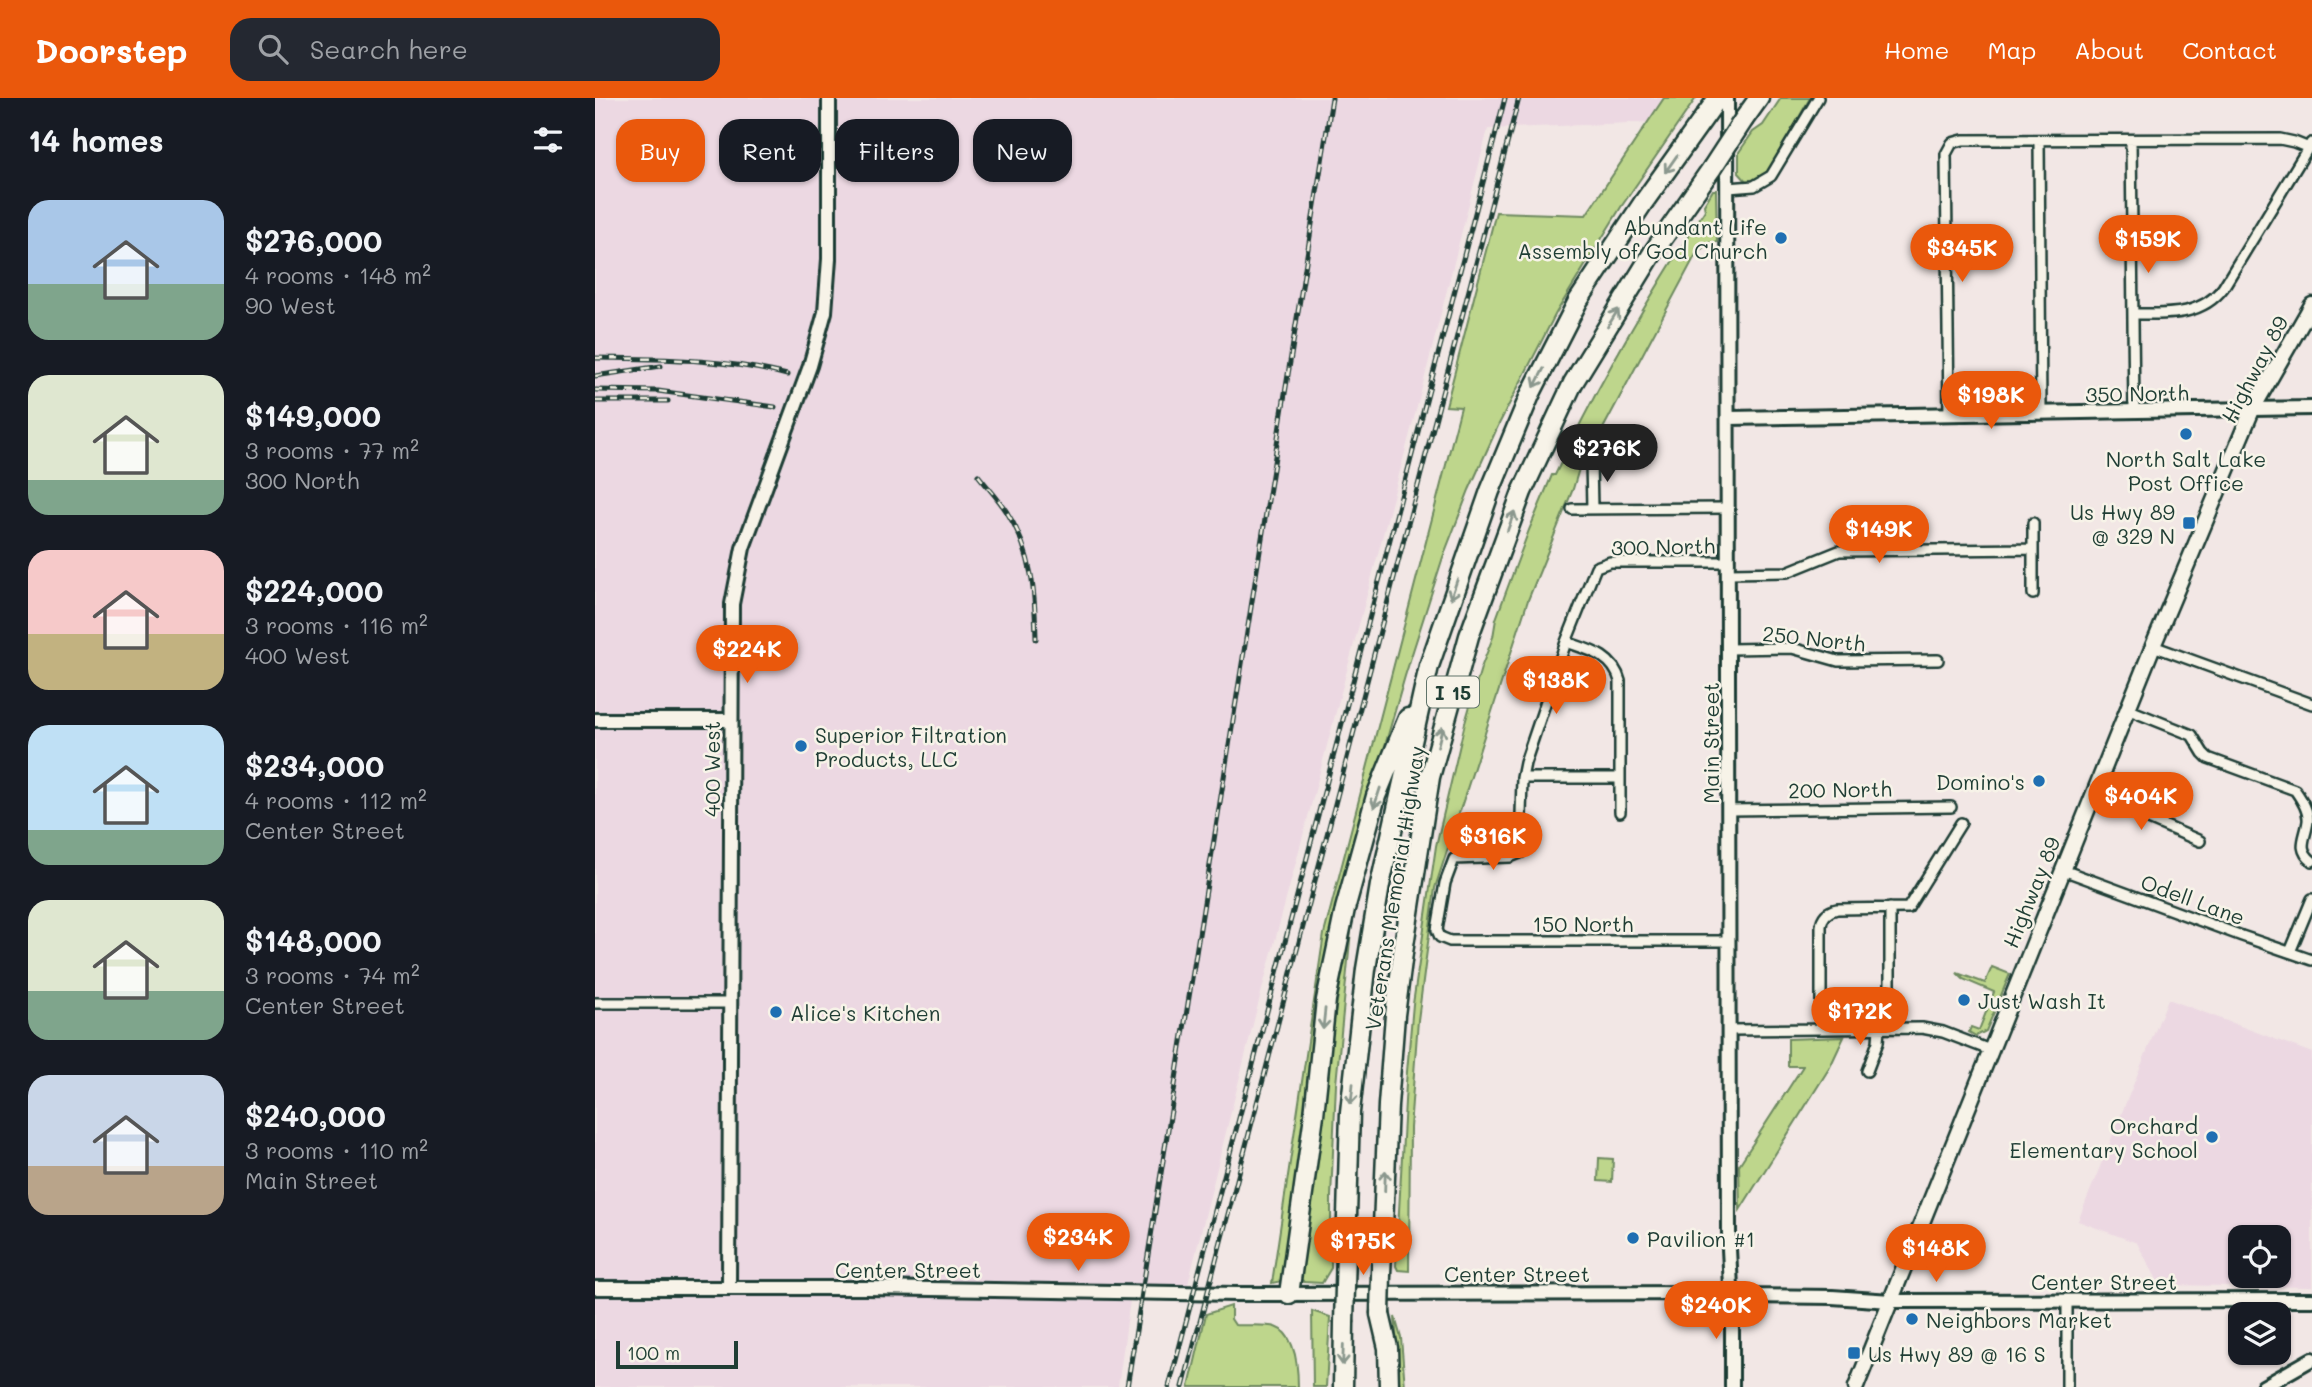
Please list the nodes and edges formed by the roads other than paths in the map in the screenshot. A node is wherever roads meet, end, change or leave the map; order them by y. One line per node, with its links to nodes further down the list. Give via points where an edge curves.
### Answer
1 (829, 98): 34 (street, 400 West, via 825,312 739,562 731,620)
2 (1727, 98): 9 (street, Main Street)
3 (1759, 98): 65 (highway, Veterans Memorial Highway / I 15, one-way to 3, bridge, via 1395,1015 1430,777 1462,661 1522,492 1573,383 1654,251)
4 (1818, 98): 9 (street, via 1771,176 1754,186)
5 (1714, 103): 30 (highway, Veterans Memorial Highway / I 15, one-way to 30, via 1578,301 1530,395 1490,491)
6 (2131, 139): 7 (street); 8 (street, via 2280,139); 11 (street)
7 (2039, 140): 15 (street); 16 (street, via 1963,140 1952,143 1946,154)
8 (2310, 145): 11 (street, via 2214,300 2185,312)
9 (1728, 188): 17 (street, Main Street)
10 (2312, 305): 13 (main road, Highway 89)
11 (2133, 314): 14 (street)
12 (2312, 408): 13 (street, 350 North)
13 (2252, 410): 14 (street, 350 North); 27 (main road, Highway 89)
14 (2134, 412): 15 (street, 350 North)
15 (2041, 413): 16 (street, 350 North)
16 (1949, 415): 17 (street, 350 North)
17 (1729, 418): 19 (street, Main Street)
18 (1591, 460): 21 (street)
19 (1729, 508): 21 (street); 24 (street, Main Street)
20 (1572, 509): 21 (street)
21 (1592, 509)
22 (2033, 523): 23 (street)
23 (2033, 549): 24 (street, 300 North, via 1845,551 1787,572); 25 (street)
24 (1729, 568): 26 (street, 300 North, via 1598,565); 28 (street, Main Street)
25 (2033, 594)
26 (1566, 642): 35 (street); 36 (street, via 1602,656 1615,667 1620,681)
27 (2153, 646): 31 (street); 32 (main road, Highway 89)
28 (1729, 649): 29 (street, 250 North, via 1792,648 1838,662); 39 (street, Main Street)
29 (1938, 660)
30 (1429, 666): 60 (highway, one-way to 60, via 1376,796 1345,909 1327,1000); 67 (highway, Veterans Memorial Highway / I 15, one-way to 67, bridge, via 1366,969 1350,1112)
31 (2310, 703)
32 (2127, 709): 37 (main road, Highway 89); 43 (street, via 2192,735 2208,758 2295,790 2308,816 2302,845)
33 (595, 720): 34 (street)
34 (730, 720): 51 (street, 400 West)
35 (1523, 778): 36 (street); 47 (street, 150 North, via 1519,854 1456,858 1443,890 1438,936 1450,941)
36 (1620, 778): 40 (street)
37 (2093, 795): 42 (street); 44 (main road, Highway 89)
38 (1951, 807): 39 (street, 200 North)
39 (1729, 810): 47 (street, Main Street)
40 (1620, 811)
41 (1961, 823): 46 (street, via 1908,908)
42 (2200, 841)
43 (2312, 861)
44 (2063, 870): 48 (street, Odell Lane); 56 (main road, Highway 89)
45 (2312, 899): 48 (street)
46 (1891, 908): 53 (street); 54 (street, via 1837,909 1823,917)
47 (1729, 941): 55 (street, Main Street)
48 (2291, 952): 49 (street, Odell Lane)
49 (2312, 960)
50 (595, 1003): 51 (street)
51 (730, 1003): 59 (street, 400 West)
52 (1879, 1028): 53 (street); 54 (street); 57 (street)
53 (1890, 1028): 56 (street, via 1936,1030)
54 (1821, 1029): 55 (street)
55 (1729, 1030): 61 (street, Main Street)
56 (1990, 1050): 63 (main road, Highway 89)
57 (1867, 1071)
58 (595, 1288): 59 (street, Center Street)
59 (729, 1288): 60 (street, Center Street)
60 (1289, 1294): 61 (street, Center Street)
61 (1731, 1294): 63 (street, Center Street); 70 (street, Main Street)
62 (2312, 1300): 64 (street, Center Street)
63 (1891, 1301): 64 (street, Center Street); 71 (main road, Highway 89)
64 (2067, 1301): 72 (street)
65 (1380, 1314): 68 (highway, Veterans Memorial Highway / I 15); 69 (highway, via 1388,1348)
66 (2312, 1359): 73 (street)
67 (1343, 1387)
68 (1379, 1387)
69 (1389, 1387)
70 (1732, 1387)
71 (1856, 1387)
72 (2067, 1387)
73 (2263, 1387)

